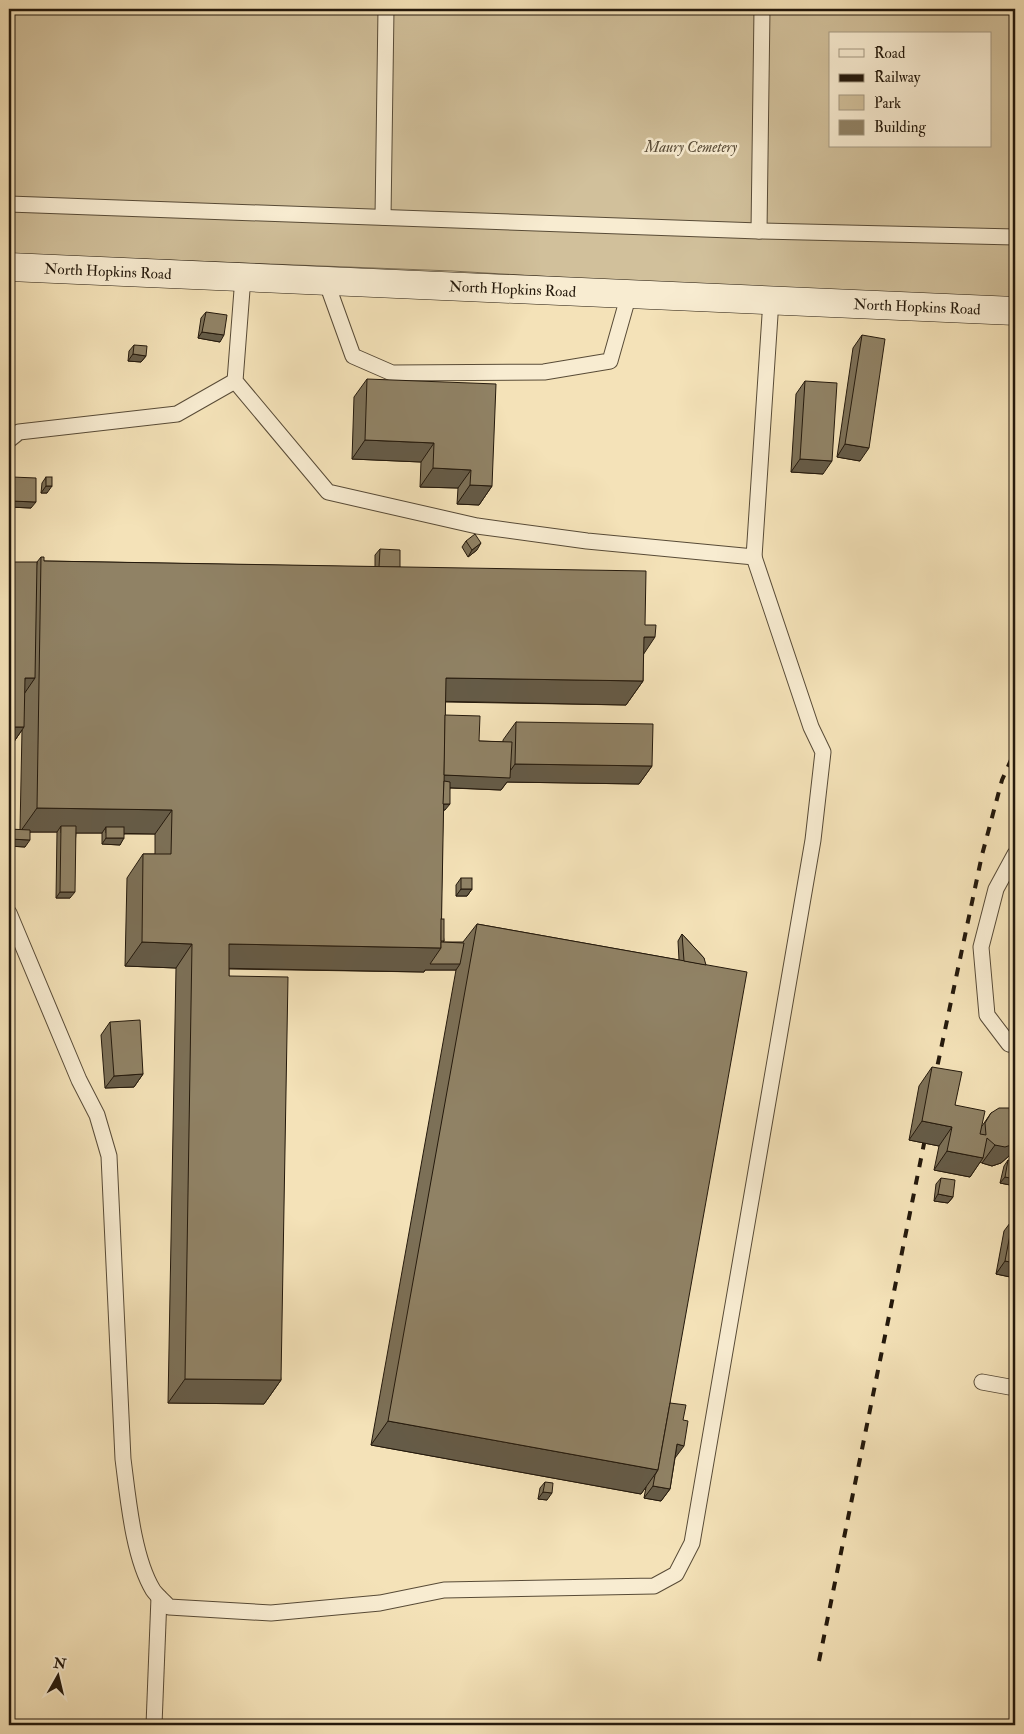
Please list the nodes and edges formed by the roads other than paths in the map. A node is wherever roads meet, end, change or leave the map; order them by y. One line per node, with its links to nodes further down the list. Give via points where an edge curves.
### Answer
1 (386, 9): 4 (lane)
2 (762, 9): 5 (lane)
3 (9, 204): 4 (lane)
4 (383, 217): 5 (lane)
5 (759, 231): 6 (lane)
6 (1015, 237)
7 (9, 267): 8 (main road, North Hopkins Road)
8 (243, 277): 9 (main road, North Hopkins Road); 13 (lane)
9 (326, 281): 10 (main road, North Hopkins Road); 10 (lane, via 353,356 392,373 544,372 610,361)
10 (629, 294): 11 (main road, North Hopkins Road)
11 (771, 300): 12 (main road, North Hopkins Road); 15 (lane)
12 (1015, 311)
13 (235, 381): 14 (lane, via 177,414 19,432); 15 (lane, via 328,492 477,526 588,541)
14 (9, 440)
15 (754, 557): 22 (lane, via 811,727 823,752 808,870 692,1543 676,1574 654,1586 444,1590 380,1603 271,1613 169,1607)
16 (1015, 854): 19 (lane, via 996,889 980,947 987,1015 1009,1044)
17 (9, 913): 18 (lane)
18 (12, 929): 22 (lane, via 97,1115 109,1156 123,1459 129,1506 144,1569)
19 (1015, 1045)
20 (982, 1382): 21 (lane)
21 (1015, 1388)
22 (159, 1597): 23 (lane)
23 (154, 1725)

